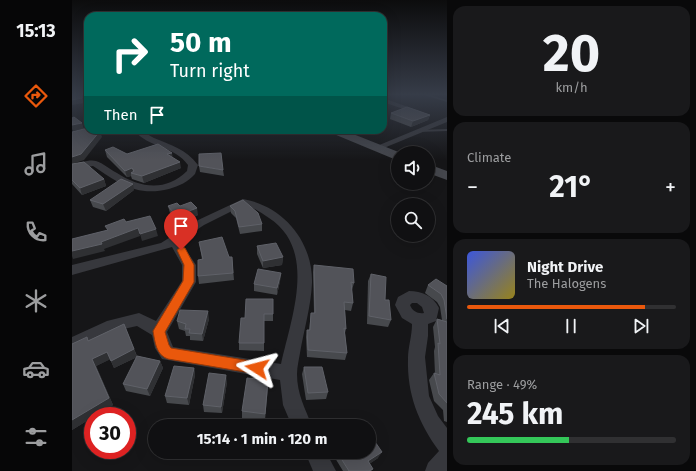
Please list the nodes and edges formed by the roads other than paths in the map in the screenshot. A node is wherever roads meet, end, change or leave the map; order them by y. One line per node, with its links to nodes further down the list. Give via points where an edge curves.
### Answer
1 (432, 116): 2 (street)
2 (444, 120): 4 (street)
3 (447, 130): 4 (lane)
4 (414, 131): 7 (street)
5 (142, 134): 9 (street, via 148,139 166,144 182,153 191,161 192,172 182,182 174,185 144,190 132,187 94,163)
6 (343, 134): 7 (street)
7 (376, 148): 8 (street)
8 (391, 153)
9 (72, 167)
10 (435, 171): 11 (street)
11 (447, 176)
12 (174, 241): 13 (street, via 165,246); 15 (street, via 189,265 189,282); 17 (street, via 200,223 243,202 254,204 281,221 291,231 303,262 305,283)
13 (72, 270)
14 (420, 320): 19 (street, via 416,357 420,396 431,423)
15 (159, 331): 16 (street, via 139,319 132,320 111,326); 17 (street, via 163,348 168,354)
16 (72, 345)
17 (288, 373): 18 (street, via 292,405)
18 (299, 419)
19 (447, 445)
20 (447, 457): 23 (street)
21 (319, 459): 22 (street)
22 (325, 471)
23 (436, 471)

